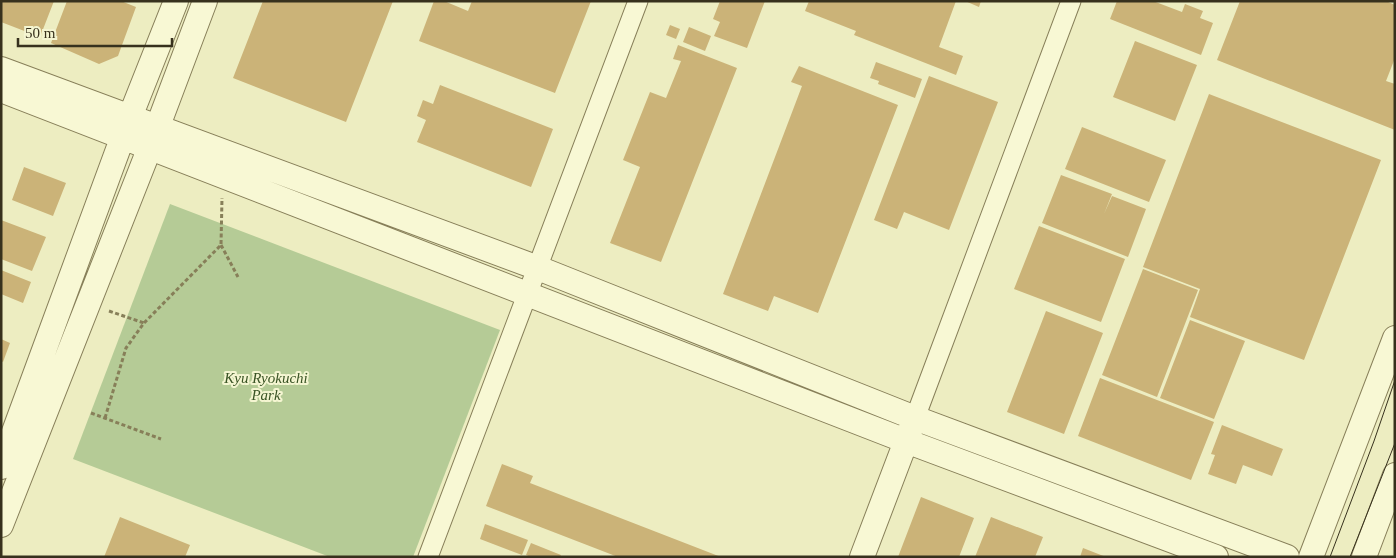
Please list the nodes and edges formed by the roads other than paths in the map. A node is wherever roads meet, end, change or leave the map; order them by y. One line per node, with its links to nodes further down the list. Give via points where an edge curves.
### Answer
1 (176, 1): 7 (street)
2 (206, 1): 8 (street)
3 (638, 1): 9 (street)
4 (1071, 1): 12 (street)
5 (1, 69): 7 (street)
6 (1, 90): 7 (street)
7 (127, 127): 8 (street); 14 (street)
8 (154, 137): 9 (street); 10 (street); 16 (street)
9 (538, 268): 10 (street); 12 (street)
10 (527, 294): 13 (street); 17 (street)
11 (1395, 338): 21 (street)
12 (915, 418): 13 (street); 20 (street)
13 (906, 441): 18 (street); 19 (street)
14 (1, 467)
15 (1395, 475): 22 (street)
16 (1, 525)
17 (428, 557)
18 (862, 557)
19 (1216, 557)
20 (1287, 557)
21 (1310, 557)
22 (1364, 557)

